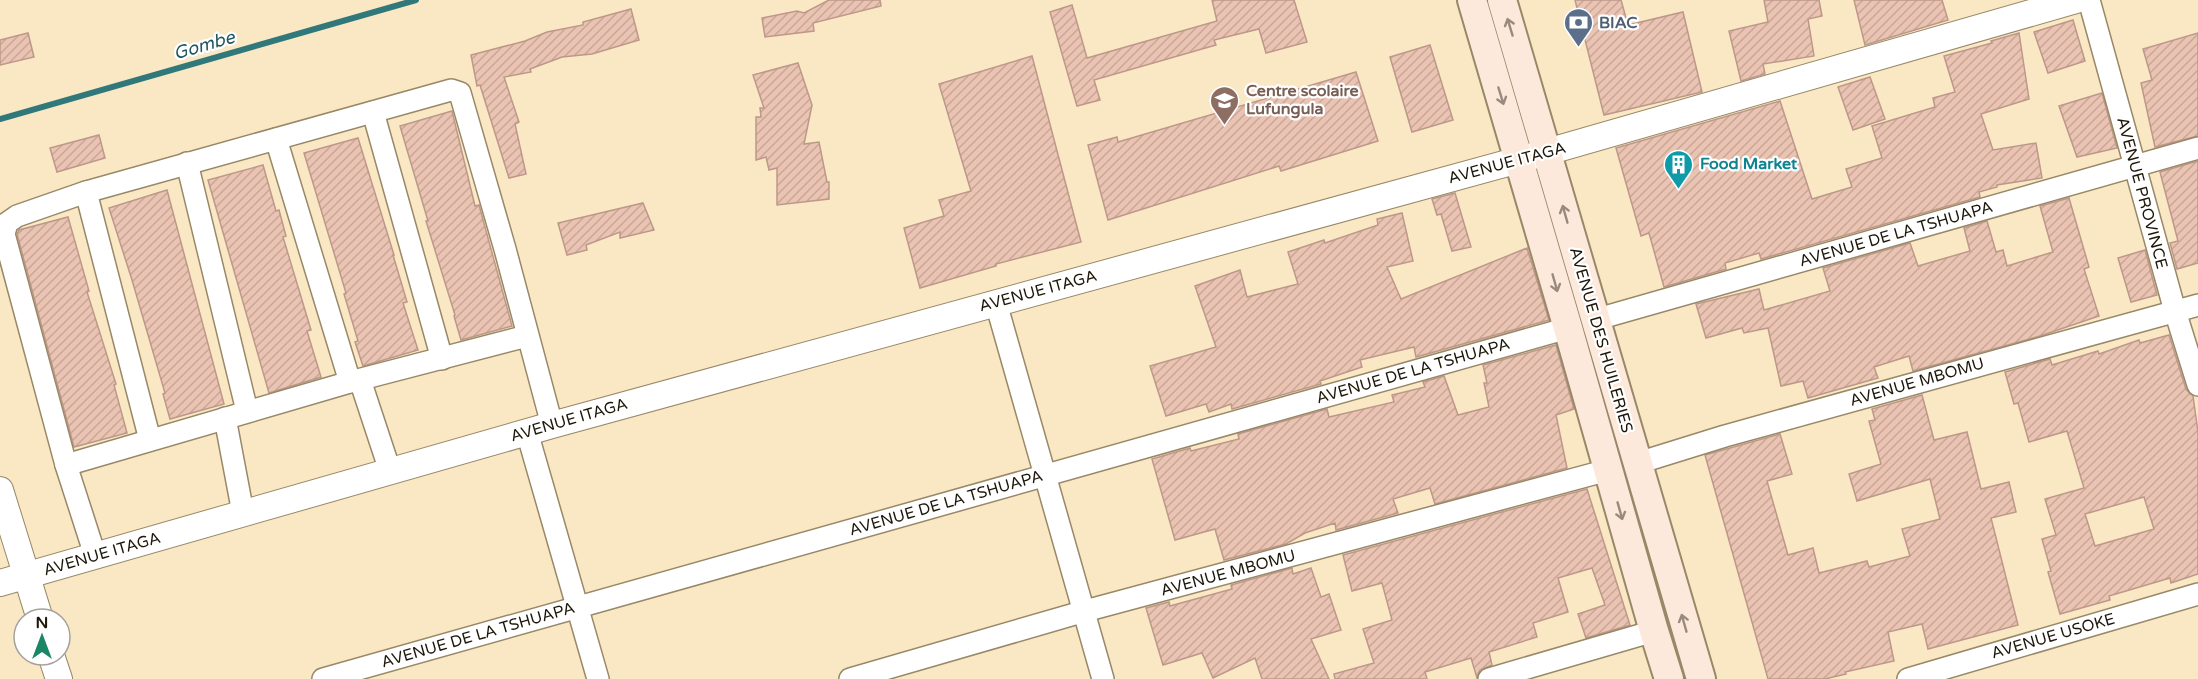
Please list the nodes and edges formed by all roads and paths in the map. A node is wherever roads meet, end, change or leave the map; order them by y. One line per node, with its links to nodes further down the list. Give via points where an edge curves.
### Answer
1 (1472, 0): 9 (main road, AVENUE DES HUILERIES, one-way to 9)
2 (1502, 0): 8 (main road, AVENUE DES HUILERIES, one-way to 2)
3 (2076, 0): 8 (street, AVENUE ITAGA)
4 (2089, 0): 11 (street, AVENUE PROVINCE)
5 (373, 112): 6 (street); 17 (street, via 451,90 460,93); 18 (street)
6 (276, 139): 10 (street); 19 (street)
7 (2198, 148): 11 (street, AVENUE DE LA TSHUAPA)
8 (1547, 152): 9 (street, AVENUE ITAGA); 16 (main road, AVENUE DES HUILERIES, one-way to 8)
9 (1520, 160): 13 (street, AVENUE ITAGA); 16 (main road, AVENUE DES HUILERIES, one-way to 16)
10 (188, 163): 12 (street); 21 (street)
11 (2135, 165): 15 (street, AVENUE PROVINCE); 16 (street, AVENUE DE LA TSHUAPA)
12 (86, 192): 25 (street); 27 (street, via 17,216 7,223 4,234)
13 (996, 303): 23 (street, AVENUE ITAGA); 30 (street)
14 (2198, 305): 15 (street, AVENUE MBOMU)
15 (2175, 310): 20 (street, AVENUE PROVINCE); 26 (street, AVENUE MBOMU)
16 (1581, 324): 26 (main road, AVENUE DES HUILERIES); 28 (main road, AVENUE DES HUILERIES); 30 (street, AVENUE DE LA TSHUAPA)
17 (527, 336): 18 (street); 23 (street)
18 (442, 359): 19 (street)
19 (355, 381): 21 (street); 29 (street)
20 (2198, 385)
21 (247, 411): 22 (street)
22 (225, 418): 25 (street); 32 (street)
23 (552, 425): 24 (street, AVENUE ITAGA)
24 (527, 432): 29 (street, AVENUE ITAGA); 38 (street)
25 (150, 440): 27 (street)
26 (1638, 463): 47 (main road, AVENUE DES HUILERIES, one-way to 26)
27 (66, 465): 33 (street)
28 (1608, 470): 39 (street, AVENUE MBOMU); 40 (main road, AVENUE DES HUILERIES, one-way to 40)
29 (390, 471): 32 (street, AVENUE ITAGA)
30 (1045, 475): 38 (street, AVENUE DE LA TSHUAPA); 39 (street)
31 (0, 490): 34 (street)
32 (243, 513): 33 (street, AVENUE ITAGA)
33 (95, 555): 34 (street, AVENUE ITAGA)
34 (26, 576): 35 (street, AVENUE ITAGA); 37 (street)
35 (0, 583)
36 (2198, 594): 48 (street, AVENUE USOKE)
37 (36, 607)
38 (577, 607): 41 (street, AVENUE DE LA TSHUAPA); 42 (street)
39 (1085, 611): 43 (street, AVENUE MBOMU); 44 (street)
40 (1654, 632): 45 (street); 46 (main road, AVENUE DES HUILERIES)
41 (323, 679)
42 (598, 679)
43 (850, 679)
44 (1103, 679)
45 (1489, 679)
46 (1669, 679)
47 (1701, 679)
48 (1908, 679)

